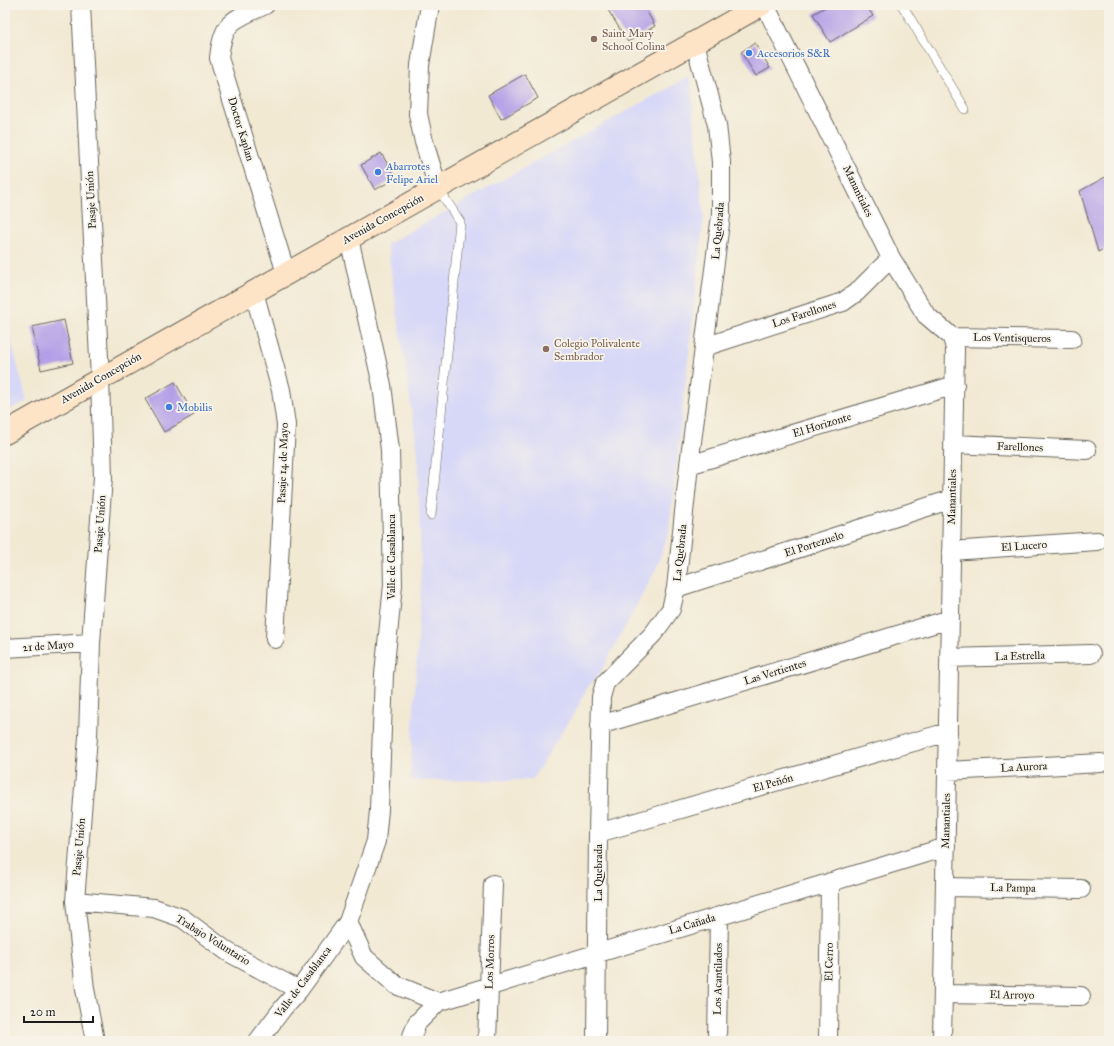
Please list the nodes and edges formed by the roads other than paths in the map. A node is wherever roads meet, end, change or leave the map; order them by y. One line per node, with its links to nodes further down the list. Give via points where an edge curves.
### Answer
1 (81, 5): 17 (street, Pasaje Unión)
2 (265, 5): 12 (street, Doctor Kaplan, via 233,20 225,30 219,58)
3 (430, 5): 9 (street, via 420,65 418,114)
4 (761, 5): 7 (main road, Avenida Concepción)
5 (765, 5): 11 (street, Manantiales)
6 (902, 5): 8 (lane)
7 (694, 43): 9 (main road, Avenida Concepción); 16 (street, La Quebrada, via 717,125 721,162 721,215)
8 (965, 109)
9 (438, 188): 10 (main road, Avenida Concepción); 24 (lane, via 460,222)
10 (350, 238): 12 (main road, Avenida Concepción); 46 (street, Valle de Casablanca, via 382,385 390,450 393,585 384,674 376,841)
11 (891, 258): 14 (street, Manantiales, via 926,315); 16 (street, Los Farellones, via 857,292 843,302)
12 (286, 273): 13 (main road, Avenida Concepción)
13 (254, 292): 17 (main road, Avenida Concepción); 29 (street, Pasaje 14 de Mayo, via 281,390 286,425)
14 (952, 337): 15 (street, Los Ventisqueros); 18 (street, Manantiales, via 956,349)
15 (1072, 339)
16 (704, 346): 22 (street, La Quebrada)
17 (100, 378): 19 (main road, Avenida Concepción); 30 (street, Pasaje Unión, via 103,477)
18 (955, 385): 20 (street, Manantiales); 22 (street, El Horizonte)
19 (5, 433)
20 (954, 444): 21 (street, Farellones); 23 (street, Manantiales)
21 (1087, 450)
22 (689, 465): 27 (street, La Quebrada)
23 (952, 499): 26 (street, Manantiales); 27 (street, El Portezuelo)
24 (431, 515)
25 (1097, 541): 26 (street, El Lucero)
26 (951, 551): 28 (street, Manantiales)
27 (676, 588): 34 (street, La Quebrada, via 671,609 654,634 605,683 601,697)
28 (950, 619): 33 (street, Manantiales); 34 (street, Las Vertientes)
29 (275, 639)
30 (91, 643): 31 (street, 21 de Mayo); 44 (street, Pasaje Unión, via 88,737)
31 (5, 648)
32 (1091, 654): 33 (street, La Estrella)
33 (949, 658): 35 (street, Manantiales)
34 (600, 725): 38 (street, La Quebrada)
35 (948, 732): 37 (street, Manantiales); 38 (street, El Peñón)
36 (1101, 763): 37 (street, La Aurora)
37 (947, 771): 39 (street, Manantiales)
38 (598, 833): 47 (street, La Quebrada)
39 (946, 847): 40 (street, La Cañada); 42 (street, Manantiales)
40 (830, 882): 45 (street, La Cañada); 59 (street, El Cerro)
41 (493, 884): 48 (street, Los Morros)
42 (945, 887): 43 (street, La Pampa); 50 (street, Manantiales)
43 (1081, 889)
44 (75, 901): 49 (street, Trabajo Voluntario, via 154,908 182,918 228,952); 53 (street, Pasaje Unión, via 85,989)
45 (720, 916): 47 (street, La Cañada); 58 (street, Los Acantilados)
46 (348, 922): 49 (street, Valle de Casablanca); 52 (street, via 364,957 396,985)
47 (597, 953): 48 (street, La Cañada); 57 (street, La Quebrada)
48 (489, 986): 52 (street, La Cañada); 56 (street, Los Morros)
49 (299, 990): 54 (street, Valle de Casablanca)
50 (943, 994): 51 (street, El Arroyo); 60 (street, Manantiales)
51 (1081, 996)
52 (438, 1002): 55 (street, via 417,1023)
53 (95, 1041)
54 (258, 1041)
55 (410, 1041)
56 (487, 1041)
57 (596, 1041)
58 (717, 1041)
59 (828, 1041)
60 (942, 1041)

